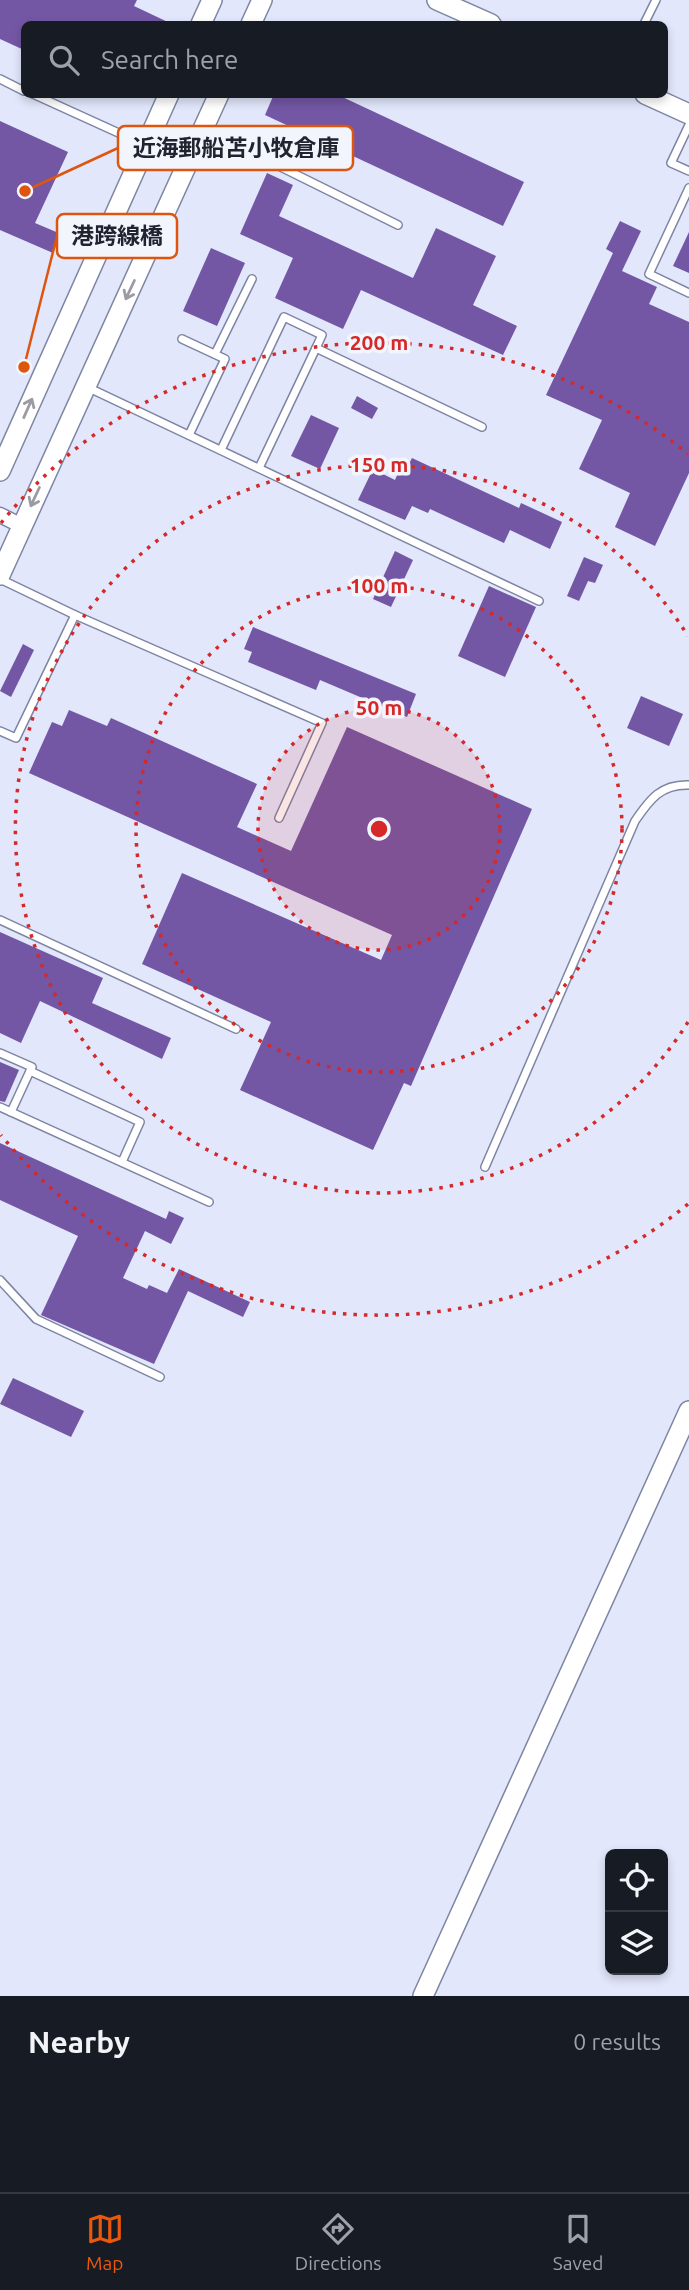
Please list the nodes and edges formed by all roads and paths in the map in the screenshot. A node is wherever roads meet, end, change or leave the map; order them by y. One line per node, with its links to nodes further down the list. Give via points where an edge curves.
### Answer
1 (212, 0): 5 (main road)
2 (262, 0): 6 (main road)
3 (437, 0): 7 (main road)
4 (656, 0): 8 (lane)
5 (202, 21)
6 (252, 21)
7 (484, 21)
8 (646, 21)
9 (0, 79): 10 (lane)
10 (21, 89)
11 (42, 98): 18 (lane)
12 (167, 98): 18 (main road)
13 (217, 98): 17 (main road)
14 (654, 98): 15 (main road)
15 (689, 114)
16 (689, 125): 19 (lane, via 671,163)
17 (204, 129): 21 (lane); 27 (main road, one-way to 27)
18 (145, 146): 32 (main road, one-way to 18)
19 (689, 171)
20 (689, 188): 23 (lane, via 649,274)
21 (398, 225)
22 (252, 279): 26 (lane)
23 (689, 293)
24 (182, 339): 26 (lane)
25 (316, 348): 28 (lane); 30 (lane, via 322,335 284,317); 31 (lane)
26 (215, 354): 29 (lane, via 225,359)
27 (86, 387): 29 (lane); 34 (main road, one-way to 34)
28 (482, 427)
29 (189, 435): 30 (lane)
30 (221, 450): 31 (lane)
31 (259, 468): 36 (lane)
32 (0, 471)
33 (0, 516): 34 (street)
34 (22, 526): 35 (main road)
35 (0, 577): 37 (lane)
36 (539, 601)
37 (75, 615): 38 (lane, via 16,738); 40 (lane, via 322,723)
38 (0, 730)
39 (689, 785): 48 (lane, via 672,785 650,800 635,821)
40 (279, 818)
41 (0, 920): 42 (lane)
42 (236, 1029)
43 (0, 1053): 44 (lane, via 32,1067)
44 (30, 1071): 46 (lane); 47 (lane, via 140,1122)
45 (0, 1107): 46 (lane)
46 (11, 1112): 47 (lane)
47 (122, 1162): 49 (lane)
48 (485, 1167)
49 (209, 1202)
50 (0, 1280): 51 (lane, via 36,1319)
51 (160, 1377)
52 (689, 1411): 53 (main road)
53 (423, 1996)

